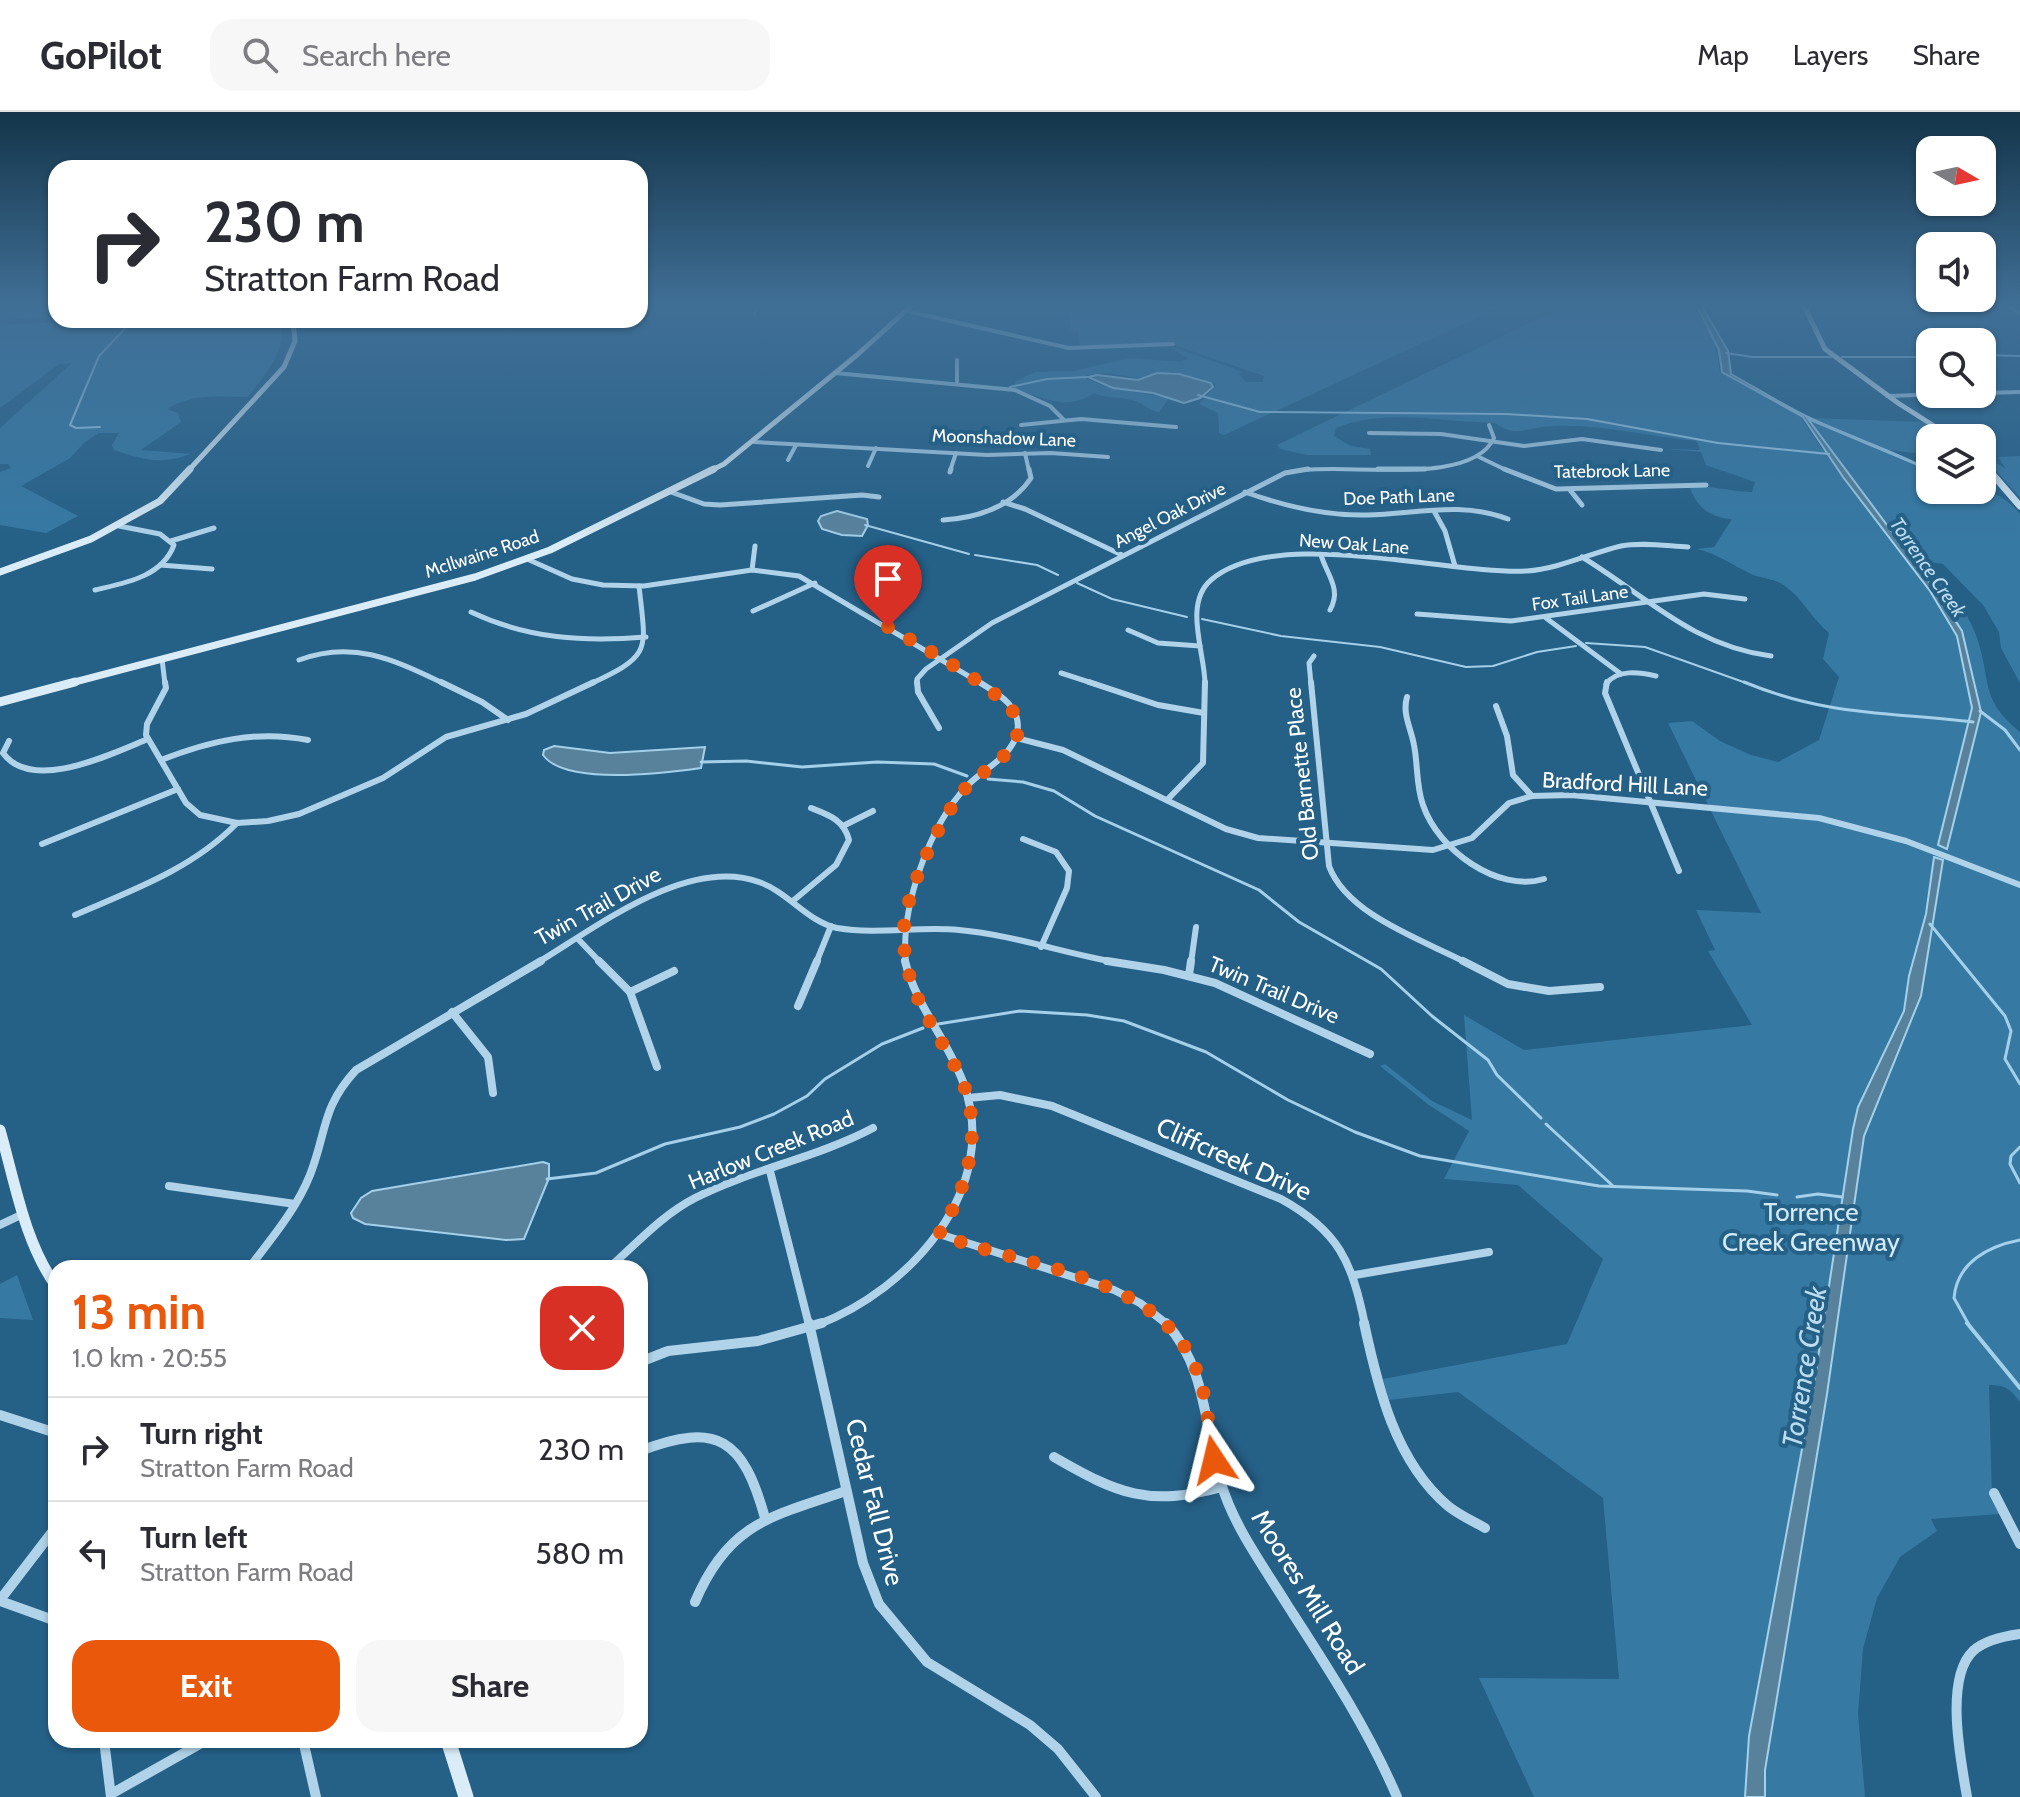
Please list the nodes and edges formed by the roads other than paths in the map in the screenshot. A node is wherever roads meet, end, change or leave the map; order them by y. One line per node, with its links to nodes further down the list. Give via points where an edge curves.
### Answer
1 (268, 385): 39 (main road, via 169,493)
2 (821, 385): 15 (main road, McIlwaine Road)
3 (977, 385): 9 (street, via 1028,395)
4 (1873, 385): 8 (main road)
5 (2020, 392): 6 (street)
6 (1996, 393)
7 (1916, 395): 8 (street)
8 (1887, 396): 10 (main road)
9 (1064, 420): 11 (street); 13 (street)
10 (1931, 424)
11 (1021, 425)
12 (1489, 425): 16 (street)
13 (1176, 427)
14 (1369, 433): 16 (street, via 1441,434)
15 (754, 442): 17 (street, Moonshadow Lane); 30 (main road, McIlwaine Road)
16 (1493, 442): 19 (street, via 1524,446 1578,439); 22 (street, Angel Oak Drive)
17 (796, 445): 18 (street, Moonshadow Lane); 24 (street)
18 (876, 448): 20 (street, Moonshadow Lane); 25 (street)
19 (1661, 450)
20 (956, 453): 21 (street, Moonshadow Lane); 26 (street)
21 (1025, 453): 23 (street, Moonshadow Lane); 33 (street, via 1030,481)
22 (1477, 456): 29 (street, Tatebrook Lane, via 1539,485); 31 (street, Angel Oak Drive, via 1423,470 1305,468)
23 (1108, 457)
24 (788, 460)
25 (868, 466)
26 (950, 472)
27 (1996, 478): 35 (main road)
28 (1706, 485): 29 (street, Tatebrook Lane)
29 (1570, 490): 34 (street)
30 (671, 492): 32 (street, via 720,505); 47 (main road, McIlwaine Road)
31 (1245, 492): 36 (street, Doe Path Lane, via 1335,514); 44 (street, Angel Oak Drive)
32 (879, 497)
33 (1003, 502): 38 (street, via 975,517); 44 (street)
34 (1582, 505)
35 (2020, 506)
36 (1434, 511): 37 (street, Doe Path Lane, via 1481,510); 49 (street)
37 (1508, 519)
38 (943, 520)
39 (119, 526): 41 (street); 52 (main road)
40 (214, 528): 41 (street)
41 (171, 541): 48 (street, via 173,550)
42 (755, 546): 51 (street)
43 (1688, 547): 46 (street, New Oak Lane, via 1634,544)
44 (1122, 555): 69 (street, Angel Oak Drive, via 992,623)
45 (1321, 555): 49 (street, New Oak Lane); 58 (street, via 1336,590); 65 (street, New Oak Lane, via 1262,558 1214,578 1196,603)
46 (1582, 557): 49 (street, New Oak Lane, via 1529,571); 57 (street)
47 (527, 559): 54 (street, via 580,581); 68 (main road, McIlwaine Road)
48 (160, 565): 50 (street); 55 (street)
49 (1455, 566)
50 (212, 569)
51 (752, 570): 53 (street, via 787,573); 54 (street)
52 (0, 572)
53 (815, 583): 59 (street); 69 (street)
54 (639, 586): 64 (street)
55 (95, 590)
56 (1745, 599): 57 (street, Fox Tail Lane, via 1704,594)
57 (1649, 602): 62 (street, Fox Tail Lane); 67 (street, via 1714,644)
58 (1330, 610)
59 (753, 611)
60 (471, 612): 64 (street, via 542,637)
61 (1417, 614): 62 (street, Fox Tail Lane, via 1502,621)
62 (1545, 618): 72 (street)
63 (1128, 630): 65 (street, via 1158,643)
64 (646, 637): 78 (street, via 642,652 627,667)
65 (1200, 646): 77 (street, New Oak Lane)
66 (1314, 656): 95 (street, Old Barnette Place, via 1309,663)
67 (1771, 656)
68 (162, 659): 75 (main road, McIlwaine Road); 81 (street, via 166,688 147,724)
69 (940, 659): 79 (street, Angel Oak Drive, via 916,683); 80 (street, via 1008,703 1018,723)
70 (299, 660): 78 (street, via 334,650 362,651 478,699)
71 (1061, 673): 77 (street, via 1158,705)
72 (1621, 674): 73 (street); 88 (street, via 1607,681 1605,693)
73 (1656, 676)
74 (1407, 697): 96 (street, via 1404,708 1415,744 1423,807)
75 (0, 702)
76 (1496, 706): 86 (street, via 1513,775)
77 (1204, 713): 87 (street, New Oak Lane, via 1203,763)
78 (508, 720): 91 (street, via 446,737 392,774 299,814)
79 (939, 728)
80 (1016, 738): 87 (street, Bradford Hill Lane, via 1063,750); 104 (street, via 957,799 913,888)
81 (148, 739): 83 (street, via 75,765 32,771 7,761 3,753); 84 (street)
82 (308, 740): 84 (street, via 231,736)
83 (9, 741)
84 (161, 760): 85 (street)
85 (178, 789): 91 (street, via 200,815); 94 (street)
86 (1532, 796): 88 (street, Bradford Hill Lane); 96 (street, Bradford Hill Lane, via 1505,806 1478,833)
87 (1167, 800): 95 (street, Bradford Hill Lane, via 1242,835)
88 (1650, 801): 97 (street); 99 (street, Bradford Hill Lane, via 1830,821 1909,842)
89 (811, 808): 92 (street)
90 (873, 811): 92 (street)
91 (237, 823): 101 (street, via 195,860)
92 (845, 825): 100 (street, via 850,841 845,855)
93 (1023, 839): 106 (street, via 1056,852 1069,871 1067,888)
94 (42, 844)
95 (1327, 844): 96 (street, Bradford Hill Lane, via 1424,851); 109 (street, Old Barnette Place, via 1336,883 1365,910 1508,984 1549,991)
96 (1455, 846): 98 (street, via 1484,871 1508,881 1529,884)
97 (1679, 871)
98 (1544, 879)
99 (2020, 885)
100 (794, 900): 102 (street, Twin Trail Drive); 105 (street, Twin Trail Drive, via 750,879 699,878 660,891)
101 (75, 915)
102 (831, 926): 104 (street, Twin Trail Drive); 111 (street)
103 (1196, 927): 108 (street)
104 (904, 928): 106 (street, Twin Trail Drive, via 970,931); 116 (street, via 913,993)
105 (578, 939): 110 (street); 112 (street, Twin Trail Drive)
106 (1041, 947): 108 (street, Twin Trail Drive)
107 (674, 971): 110 (street)
108 (1189, 975): 113 (street, Twin Trail Drive)
109 (1600, 987)
110 (630, 992): 114 (street)
111 (798, 1006)
112 (452, 1012): 115 (street, via 487,1053); 121 (street, Twin Trail Drive, via 368,1061 336,1091 324,1114 314,1164)
113 (1370, 1054)
114 (657, 1067)
115 (493, 1093)
116 (968, 1098): 124 (street, via 968,1165 959,1197); 129 (street, Cliffcreek Drive, via 1000,1095 1052,1106 1281,1199 1331,1234)
117 (873, 1128): 119 (street, Harlow Creek Road, via 826,1153)
118 (0, 1130): 122 (main road)
119 (770, 1171): 127 (street, Harlow Creek Road, via 693,1199); 130 (street, Cedar Fall Drive)
120 (169, 1186): 121 (street)
121 (295, 1204): 126 (street, Twin Trail Drive)
122 (25, 1213): 123 (street); 128 (main road)
123 (0, 1225)
124 (939, 1234): 130 (street, via 890,1284 858,1306); 136 (street, Moores Mill Road, via 1127,1296 1166,1322 1198,1372)
125 (1489, 1252): 129 (street)
126 (255, 1260)
127 (618, 1260)
128 (48, 1274)
129 (1355, 1275): 140 (street, Cliffcreek Drive, via 1376,1374 1408,1457 1448,1507)
130 (810, 1326): 131 (street, via 758,1341 681,1348); 137 (street, Cedar Fall Drive)
131 (648, 1359)
132 (0, 1415): 133 (street)
133 (48, 1430)
134 (648, 1448): 139 (street, via 692,1437 737,1451 751,1469)
135 (1054, 1457): 136 (street, via 1105,1487 1142,1498)
136 (1222, 1487): 155 (street, Moores Mill Road, via 1244,1535 1366,1728)
137 (846, 1491): 139 (street); 154 (street, Cedar Fall Drive, via 869,1584 892,1623 927,1662 1030,1725 1058,1749)
138 (1994, 1493): 142 (street)
139 (765, 1518): 144 (street, via 727,1544)
140 (1485, 1528)
141 (48, 1538): 143 (street)
142 (2020, 1544)
143 (0, 1601): 145 (street)
144 (695, 1602)
145 (48, 1618)
146 (2020, 1634): 156 (street, via 1988,1642 1963,1665 1958,1707)
147 (105, 1748): 151 (street)
148 (193, 1748): 151 (street)
149 (305, 1748): 152 (street)
150 (451, 1748): 153 (main road)
151 (111, 1796)
152 (316, 1797)
153 (466, 1797)
154 (1096, 1797)
155 (1397, 1797)
156 (1967, 1797)

